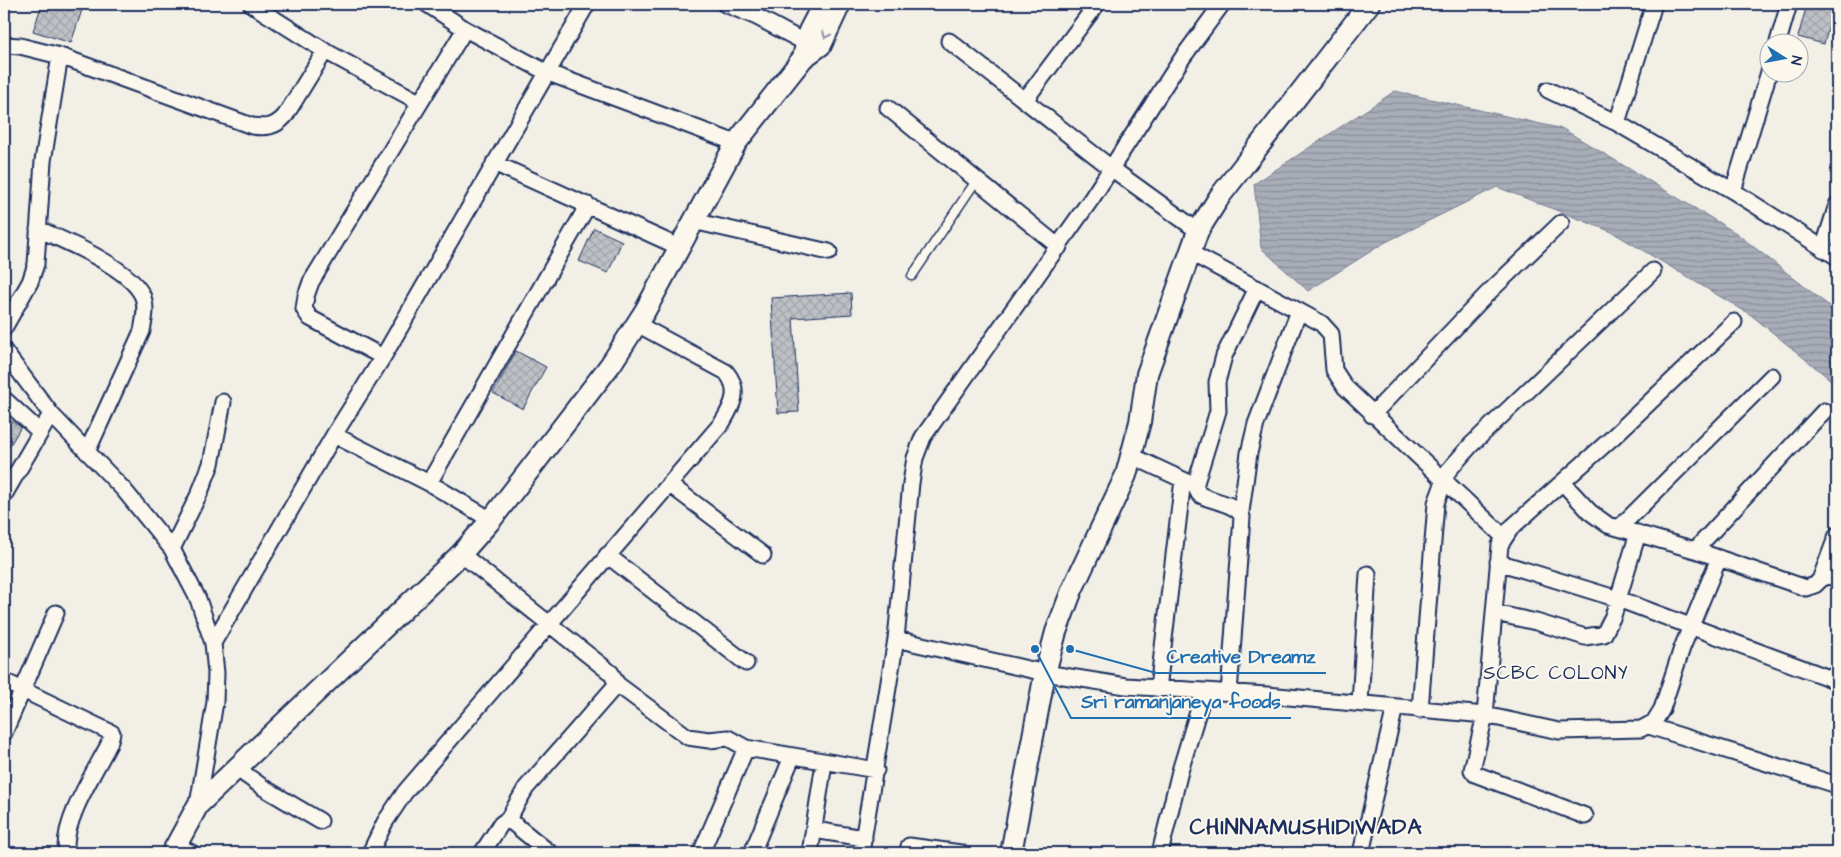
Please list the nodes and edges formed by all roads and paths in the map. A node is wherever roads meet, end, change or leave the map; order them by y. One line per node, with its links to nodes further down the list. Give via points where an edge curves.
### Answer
1 (251, 4): 16 (street)
2 (426, 4): 12 (street)
3 (587, 4): 19 (street)
4 (725, 4): 17 (street, via 757,17)
5 (823, 4): 17 (street, via 809,31)
6 (840, 4): 17 (street, one-way to 17, via 822,45)
7 (1097, 4): 22 (street)
8 (1222, 4): 28 (street, via 1183,57)
9 (1369, 4): 36 (street, via 1220,196)
10 (1654, 4): 25 (street)
11 (1789, 4): 13 (street)
12 (465, 29): 19 (street); 23 (street)
13 (1781, 32)
14 (949, 41): 22 (street)
15 (4, 45): 18 (street)
16 (325, 51): 18 (street, via 285,116 278,124 267,128 252,126); 23 (street)
17 (805, 51): 26 (street)
18 (60, 56): 35 (street, via 43,161)
19 (546, 72): 26 (street); 27 (street)
20 (1766, 82): 30 (street)
21 (1548, 90): 25 (street)
22 (1025, 100): 28 (street)
23 (419, 102): 51 (street, via 311,282 304,309 310,318)
24 (888, 108): 29 (street)
25 (1616, 122): 30 (street)
26 (736, 143): 33 (street)
27 (494, 163): 31 (street); 51 (street)
28 (1111, 168): 36 (street); 38 (street)
29 (976, 180): 38 (street); 44 (lane)
30 (1733, 191): 39 (street)
31 (588, 205): 37 (street); 63 (street)
32 (1837, 205): 39 (street)
33 (693, 221): 37 (street); 40 (street)
34 (1560, 223): 57 (street)
35 (38, 229): 49 (street, via 36,264 30,282); 60 (street, via 102,259 136,286 143,297 142,331)
36 (1198, 231): 41 (street)
37 (679, 247): 48 (street)
38 (1059, 247): 88 (street, via 923,437 911,483)
39 (1823, 249): 42 (street)
40 (829, 252)
41 (1190, 253): 45 (street); 61 (street, via 1147,374)
42 (1837, 257)
43 (1653, 271): 62 (street, via 1471,445 1448,471)
44 (912, 276)
45 (1257, 288): 46 (street); 64 (street, via 1235,329 1222,363 1217,382 1218,411)
46 (1299, 311): 57 (street, via 1327,328 1331,334 1334,370 1338,378); 68 (street, via 1256,424)
47 (1734, 322): 65 (street)
48 (637, 324): 66 (street, via 726,372 734,380 734,399 722,424); 69 (street)
49 (4, 328)
50 (4, 351): 56 (street)
51 (383, 356): 59 (street)
52 (1772, 376): 70 (street)
53 (4, 399): 58 (street)
54 (223, 402): 74 (street, via 211,464)
55 (1824, 411): 75 (street)
56 (51, 414): 58 (street); 60 (street)
57 (1372, 415): 62 (street)
58 (40, 432): 67 (street)
59 (334, 435): 63 (street); 89 (street)
60 (87, 452): 74 (street, via 124,490)
61 (1132, 456): 64 (street); 91 (street, via 1072,590)
62 (1443, 482): 73 (street); 101 (street, via 1436,503)
63 (429, 483): 69 (street)
64 (1189, 483): 68 (street, via 1203,497); 95 (street)
65 (1563, 483): 70 (street, via 1590,512 1608,525); 73 (street)
66 (669, 484): 77 (street); 78 (street)
67 (4, 495)
68 (1241, 512): 98 (street)
69 (491, 520): 76 (street)
70 (1619, 528): 71 (street)
71 (1638, 533): 75 (street); 83 (street)
72 (1837, 535): 82 (street)
73 (1504, 537): 80 (street)
74 (172, 548): 89 (street, via 198,599)
75 (1695, 550): 79 (street)
76 (461, 554): 86 (street); 108 (street)
77 (607, 555): 86 (street); 90 (street)
78 (763, 556)
79 (1719, 558): 82 (street, via 1806,588); 87 (street)
80 (1498, 562): 83 (street); 85 (street)
81 (1368, 574): 99 (street)
82 (1830, 576)
83 (1618, 599): 85 (street, via 1604,634 1592,638); 87 (street)
84 (56, 613): 96 (street)
85 (1495, 613): 102 (street)
86 (547, 624): 94 (street, via 611,673); 120 (street, via 405,792)
87 (1691, 625): 93 (street); 103 (street, via 1662,709)
88 (896, 639): 91 (street); 109 (street)
89 (214, 643): 111 (street, via 215,702)
90 (746, 663)
91 (1045, 673): 95 (street); 128 (street)
92 (4, 681): 96 (street)
93 (1837, 681)
94 (617, 684): 105 (street, via 688,737 728,738); 113 (street, via 526,788)
95 (1158, 689): 97 (street)
96 (23, 690): 104 (street); 119 (street, via 112,733 70,824)
97 (1204, 692): 98 (street); 129 (street)
98 (1229, 693): 99 (street)
99 (1360, 703): 100 (street)
100 (1395, 707): 101 (street); 130 (street)
101 (1420, 710): 102 (street)
102 (1484, 715): 103 (street, via 1559,731 1641,729); 112 (street, via 1471,766 1475,774)
103 (1649, 726): 110 (street)
104 (4, 733)
105 (746, 748): 106 (street); 123 (street)
106 (792, 757): 107 (street); 124 (street)
107 (824, 763): 109 (street); 115 (street)
108 (236, 768): 111 (street); 114 (street)
109 (876, 770): 116 (street)
110 (1837, 784)
111 (198, 805): 118 (street)
112 (1585, 816)
113 (508, 818): 121 (street); 122 (street)
114 (320, 821)
115 (814, 830): 116 (street); 125 (street)
116 (864, 838): 126 (street)
117 (909, 846): 127 (street)
118 (180, 850)
119 (67, 853)
120 (370, 853)
121 (482, 853)
122 (550, 853)
123 (701, 853)
124 (752, 853)
125 (810, 853)
126 (862, 853)
127 (961, 853)
128 (1011, 853)
129 (1160, 853)
130 (1360, 853)

